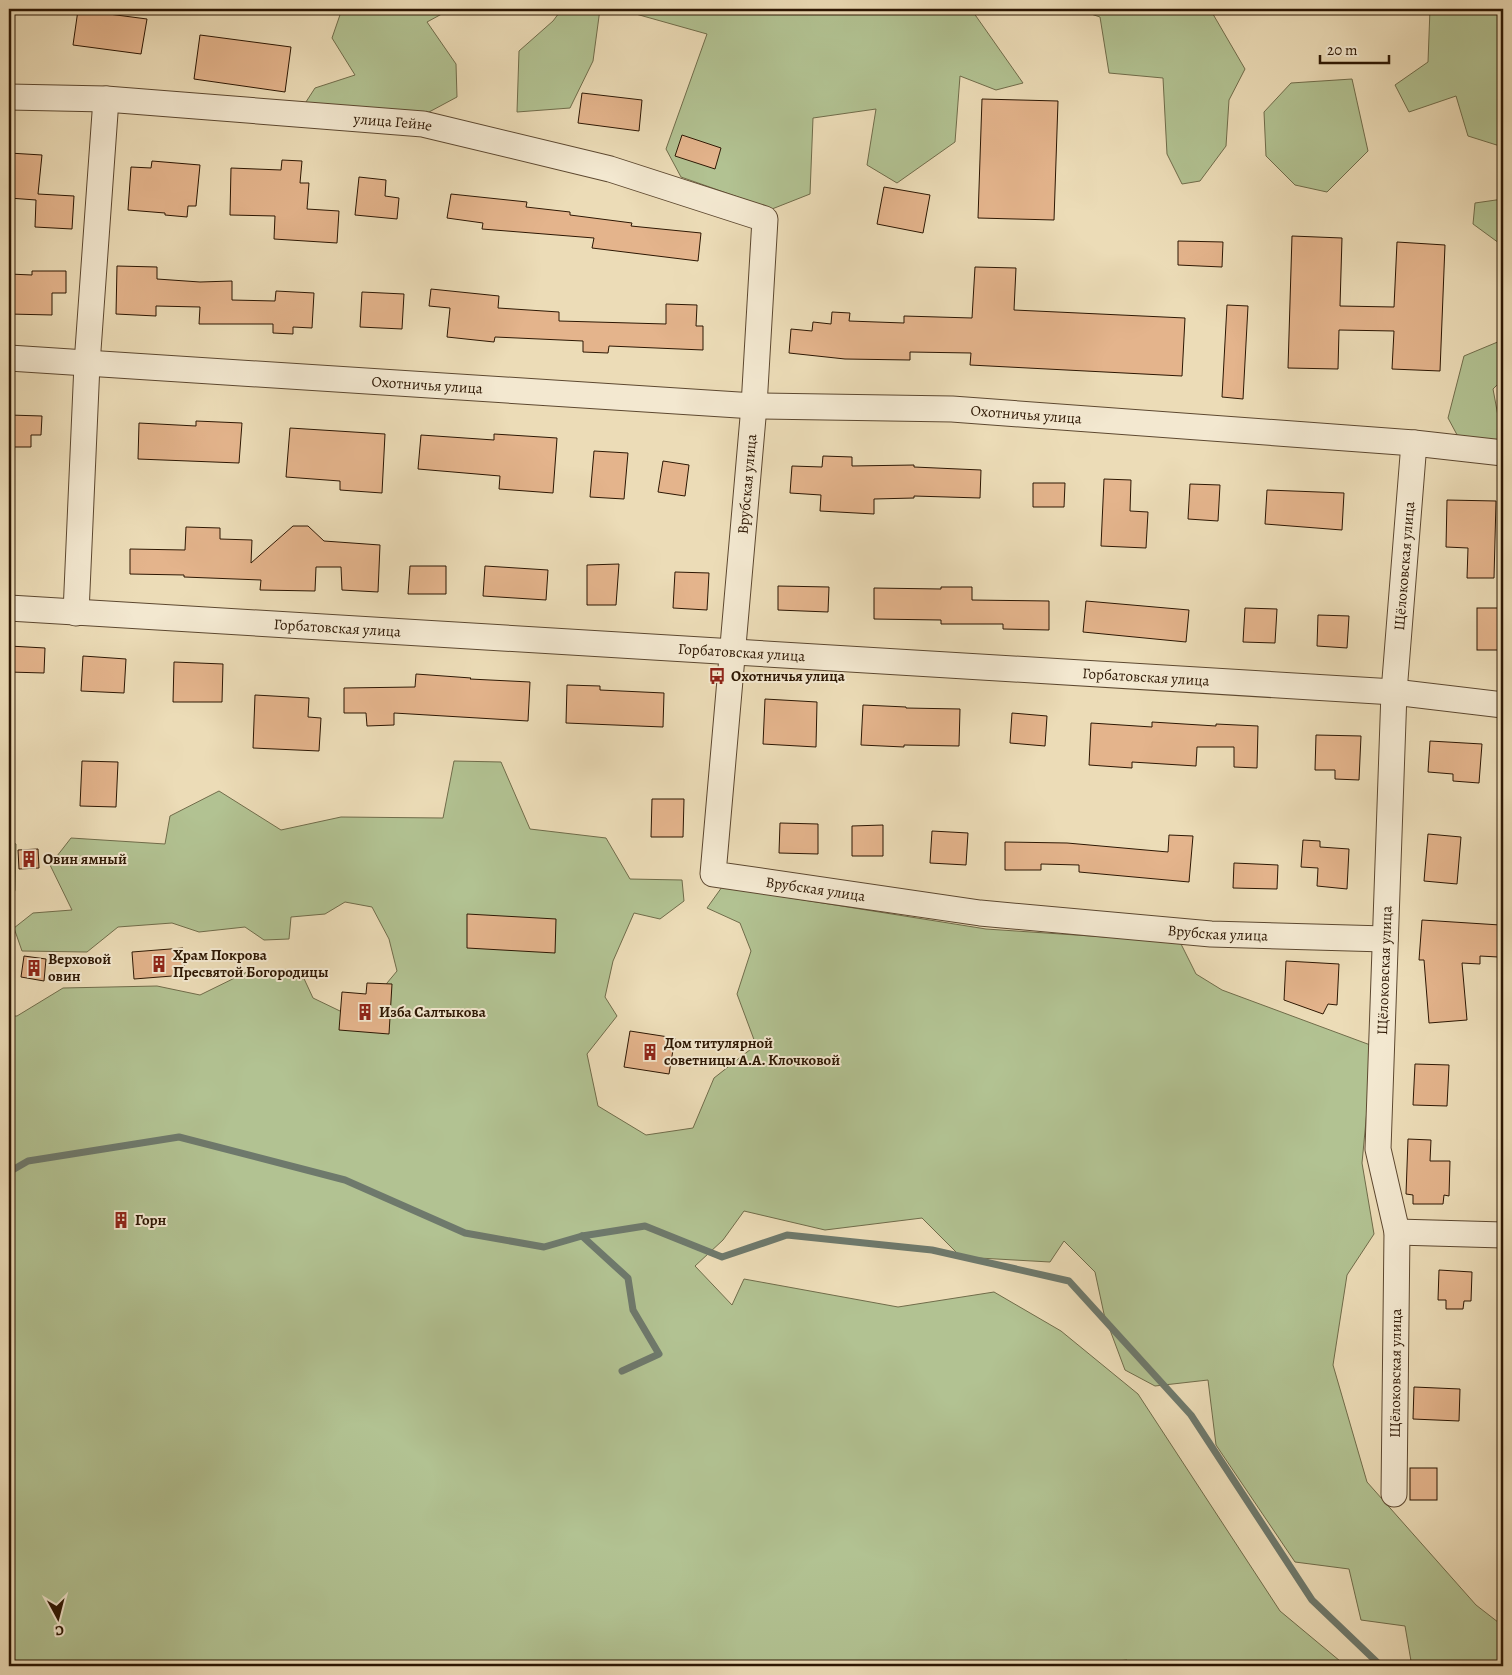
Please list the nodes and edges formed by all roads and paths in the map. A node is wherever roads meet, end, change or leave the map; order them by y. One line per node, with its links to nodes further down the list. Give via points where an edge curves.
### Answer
1 (9, 97): 2 (street, улица Гейне)
2 (106, 99): 3 (street, улица Гейне, via 423,124 610,169); 5 (street)
3 (765, 219): 6 (street, Врубская улица)
4 (9, 358): 5 (street, Охотничья улица)
5 (87, 364): 6 (street, Охотничья улица); 10 (street)
6 (754, 406): 7 (street, Охотничья улица, via 952,409); 11 (street, Врубская улица)
7 (1414, 443): 8 (street, Охотничья улица); 12 (street, Щёлоковская улица)
8 (1503, 453)
9 (9, 608): 10 (street, Горбатовская улица)
10 (76, 613): 11 (street, Горбатовская улица)
11 (732, 652): 12 (street, Горбатовская улица); 14 (street, Врубская улица, via 713,874 980,913 1211,934)
12 (1394, 692): 13 (street, Горбатовская улица); 14 (street, Щёлоковская улица)
13 (1503, 705)
14 (1385, 939): 15 (street, Щёлоковская улица, via 1378,1149)
15 (1397, 1232): 16 (street); 17 (street, Щёлоковская улица)
16 (1503, 1235)
17 (1394, 1494)

